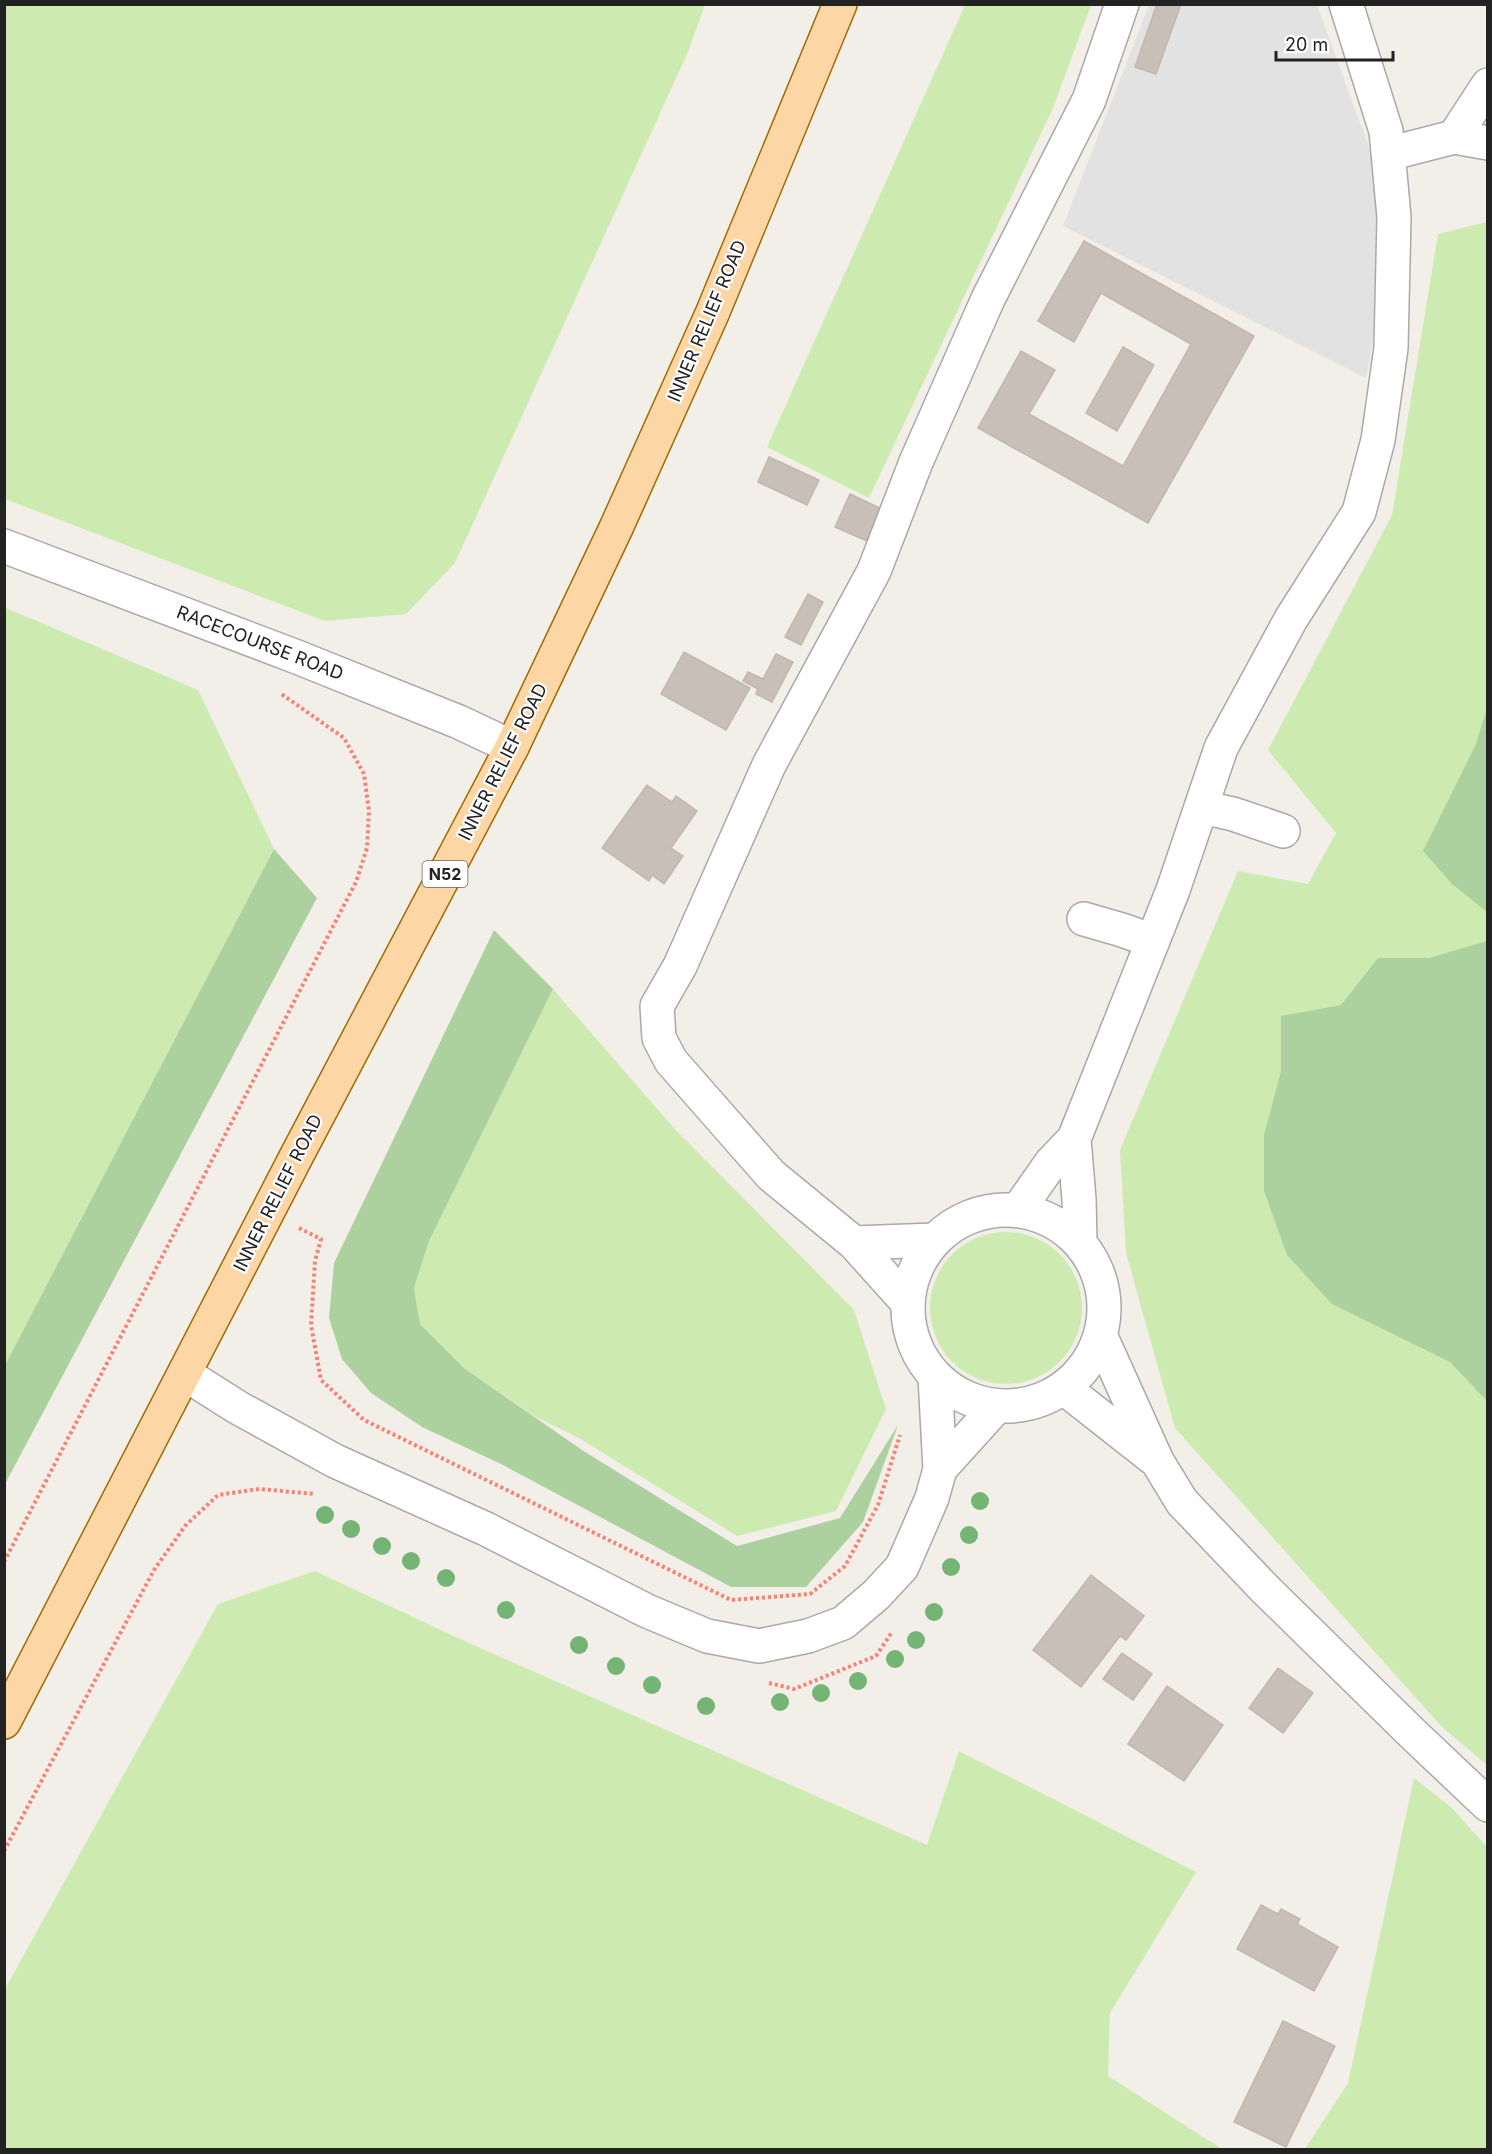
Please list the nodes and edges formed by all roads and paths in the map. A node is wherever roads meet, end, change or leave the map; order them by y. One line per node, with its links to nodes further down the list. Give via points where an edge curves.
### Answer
1 (840, 4): 10 (main road, INNER RELIEF ROAD / N52, via 712,314)
2 (1122, 4): 19 (street, via 1089,100 988,299 916,462 874,571 769,765 680,966 657,1006 659,1038 671,1061 771,1175)
3 (1346, 4): 7 (street, via 1386,131)
4 (1488, 85): 5 (street)
5 (1454, 137): 6 (street); 7 (street)
6 (1488, 143)
7 (1388, 154): 11 (street, via 1394,217 1391,348 1378,440 1359,512 1291,619 1221,748)
8 (4, 546): 10 (street, RACECOURSE ROAD, via 265,645)
9 (279, 692): 30 (path, via 344,738 364,774 369,811 367,848 356,882)
10 (512, 747): 17 (main road, INNER RELIEF ROAD / N52)
11 (1201, 807): 12 (street); 14 (street)
12 (1283, 831)
13 (1084, 919): 14 (street)
14 (1153, 941): 15 (street)
15 (1074, 1139): 16 (street, via 1051,1163); 20 (street)
16 (1018, 1210): 18 (street, via 987,1211 958,1222); 20 (street, via 1041,1215)
17 (268, 1212): 23 (main road, INNER RELIEF ROAD / N52); 27 (path, via 321,1239 315,1261 311,1325 321,1380 364,1420 731,1600 810,1594 845,1566 878,1505)
18 (934, 1240): 19 (street); 21 (street, via 920,1258)
19 (854, 1242): 21 (street)
20 (1080, 1242): 22 (street, via 1098,1270 1105,1303)
21 (907, 1302): 24 (street, via 909,1332 921,1359)
22 (1101, 1337): 25 (street, via 1087,1365); 28 (street)
23 (185, 1374): 29 (street, via 336,1461 486,1529 647,1611 707,1636 759,1646 808,1636 843,1623 876,1595 902,1566 932,1498); 32 (main road, INNER RELIEF ROAD / N52)
24 (935, 1377): 26 (street, via 974,1402); 29 (street)
25 (1064, 1388): 26 (street, via 1025,1405); 28 (street)
26 (997, 1407): 29 (street)
27 (903, 1425)
28 (1157, 1461): 33 (street, via 1182,1502 1222,1545)
29 (940, 1468)
30 (4, 1562)
31 (154, 1570): 34 (path)
32 (4, 1722)
33 (1488, 1805)
34 (4, 1851)

